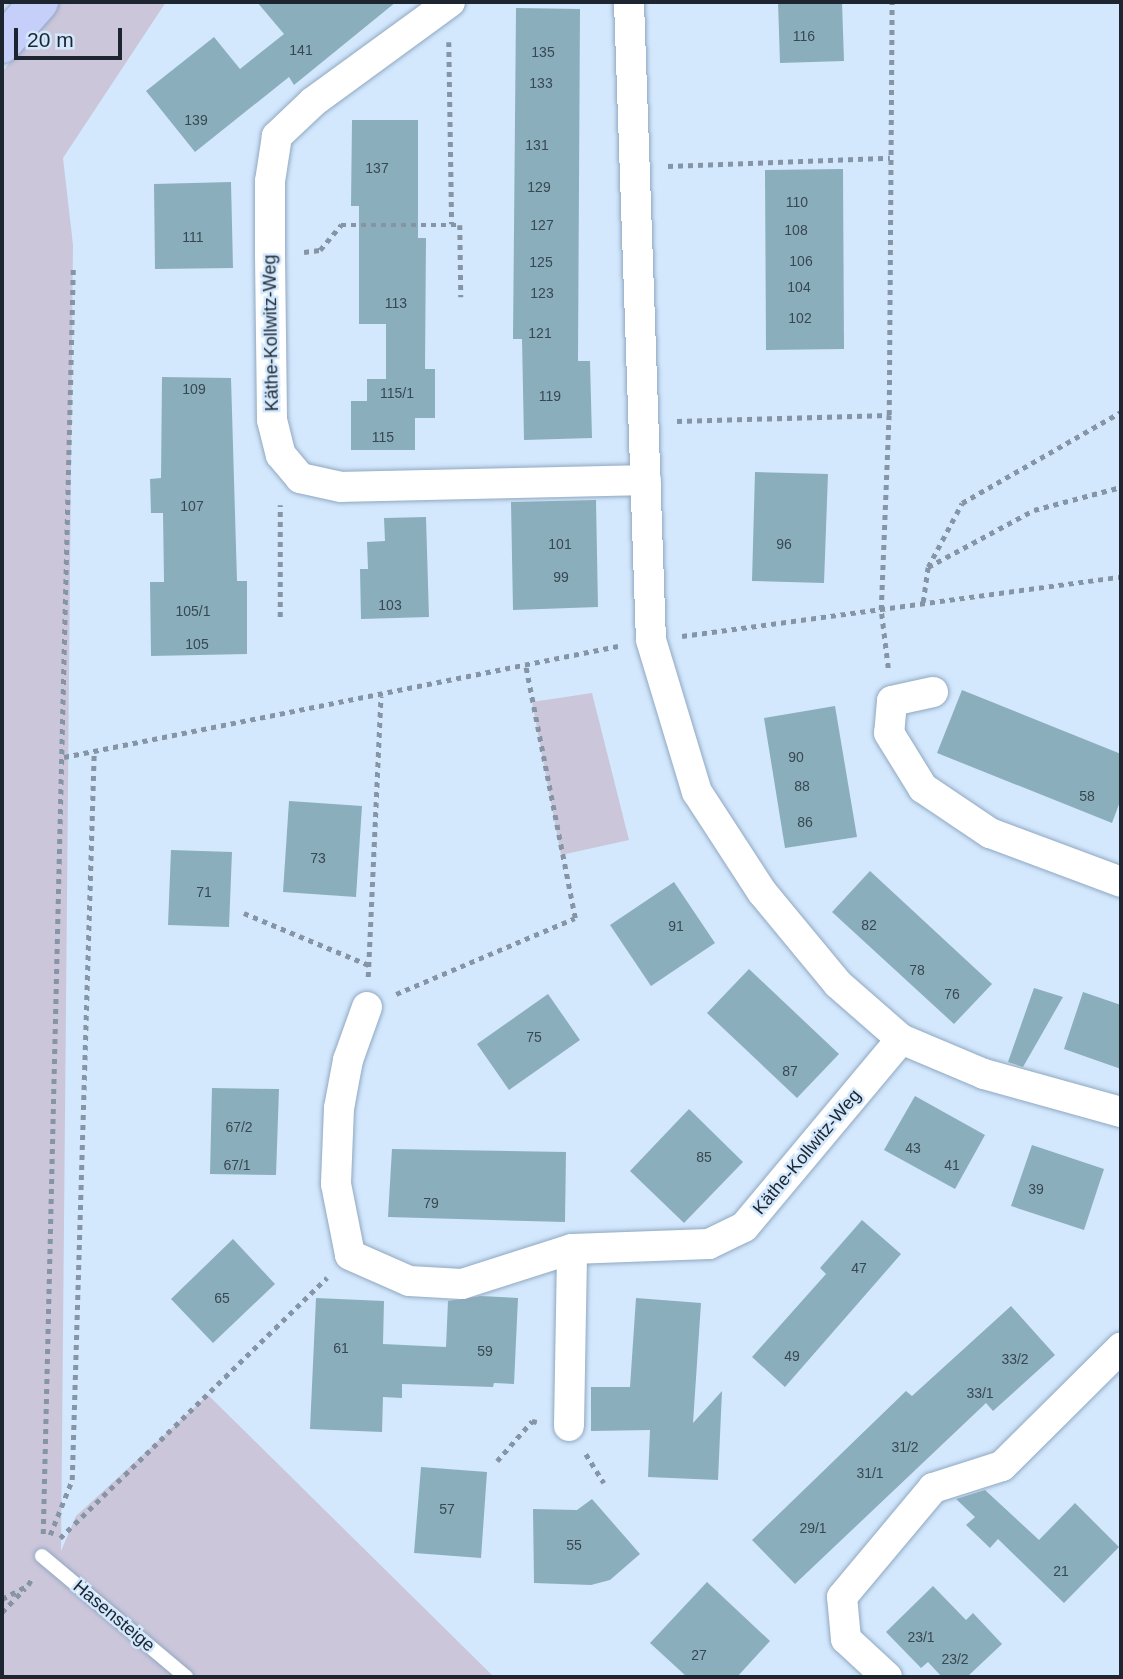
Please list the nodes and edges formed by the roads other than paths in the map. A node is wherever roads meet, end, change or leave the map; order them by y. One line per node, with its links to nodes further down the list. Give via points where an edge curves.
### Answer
1 (39, 2): 4 (main road)
2 (449, 2): 5 (street, Käthe-Kollwitz-Weg, via 313,102 277,136 270,181 272,420 281,455 300,478 341,487)
3 (629, 2): 5 (street)
4 (2, 44)
5 (646, 480): 9 (street, via 651,640 697,792 770,902 838,984)
6 (933, 692): 7 (street, via 892,701 889,733 923,788 990,833)
7 (1121, 882)
8 (367, 1007): 11 (street, Käthe-Kollwitz-Weg, via 348,1060 339,1108 337,1184 350,1255 410,1281 462,1283)
9 (901, 1039): 10 (street, via 984,1074); 11 (street, Käthe-Kollwitz-Weg, via 744,1227 709,1244)
10 (1121, 1112)
11 (572, 1249): 13 (street)
12 (1121, 1348): 16 (street, via 1002,1466 933,1488 842,1597 846,1639)
13 (569, 1426)
14 (42, 1556): 15 (lane, Hasensteige)
15 (186, 1677)
16 (887, 1677)

